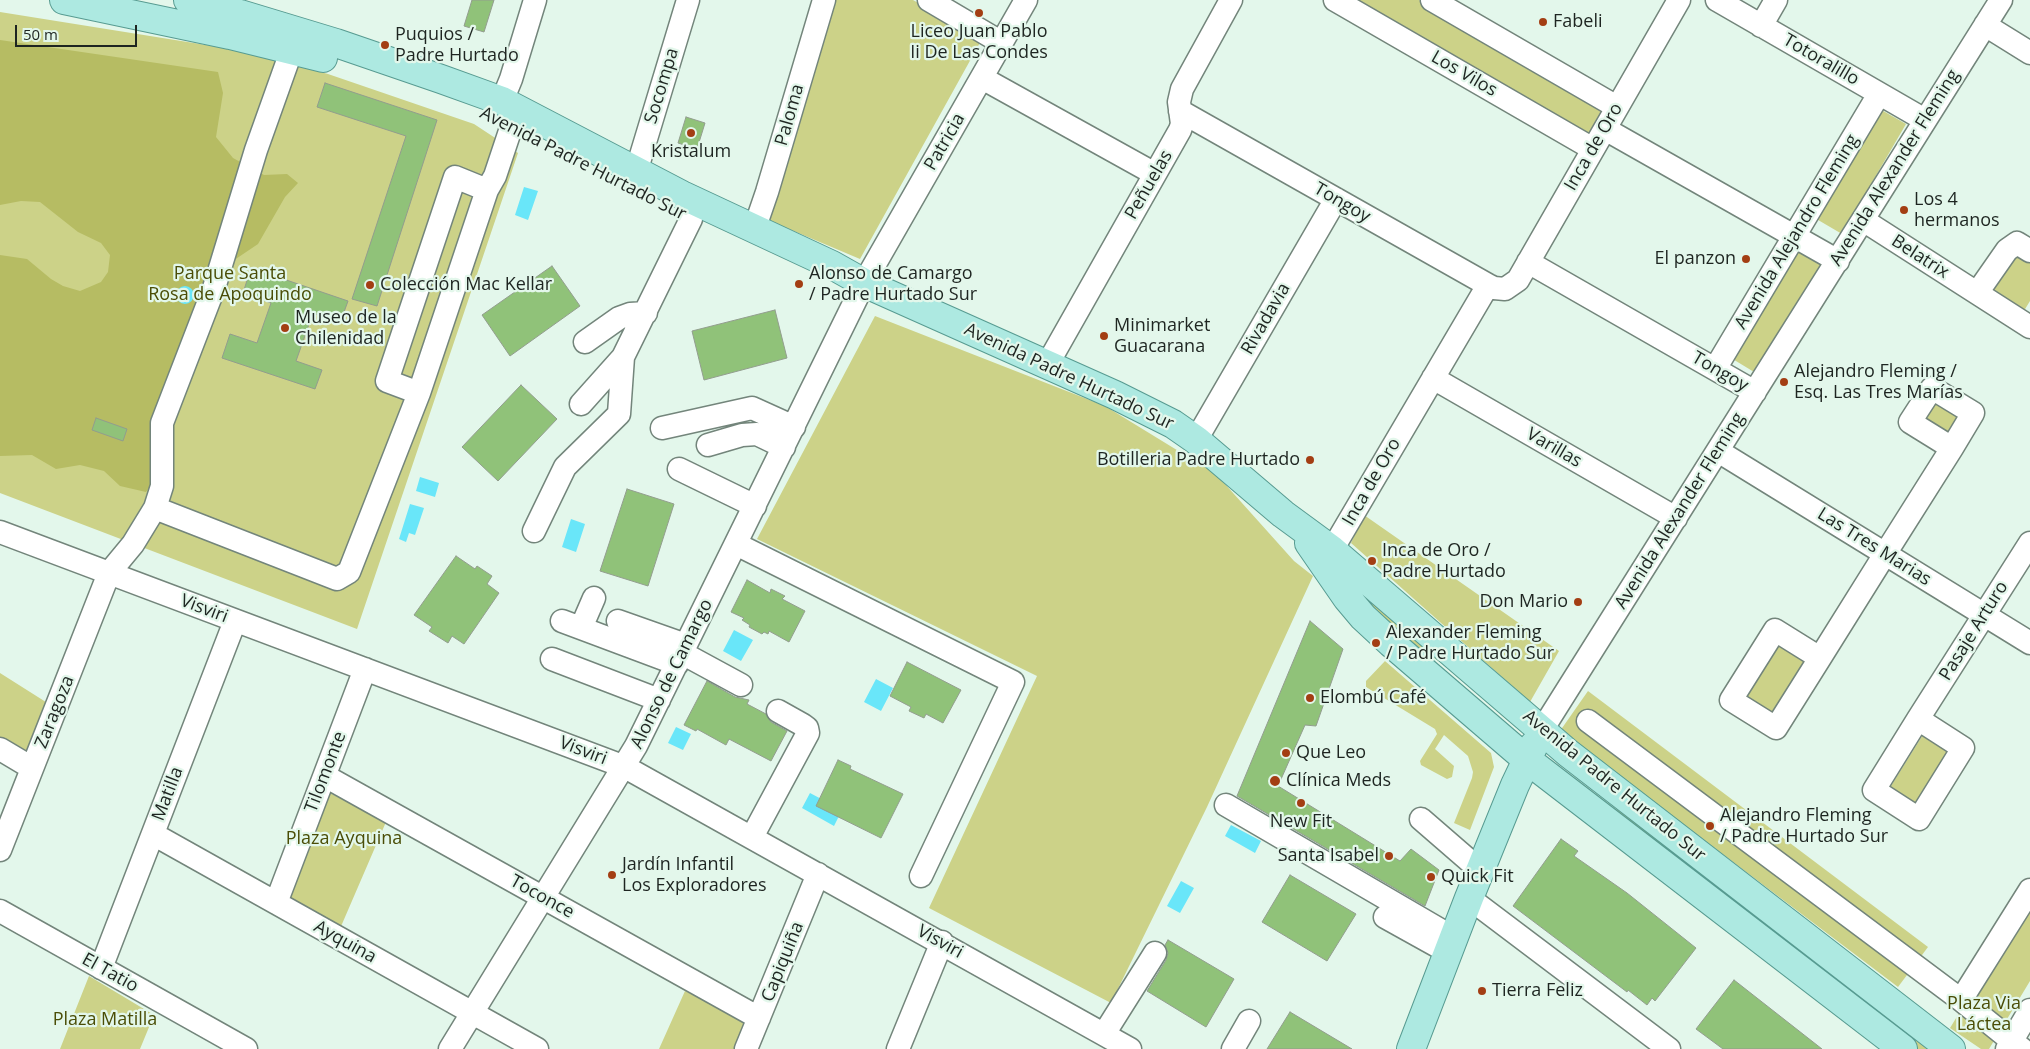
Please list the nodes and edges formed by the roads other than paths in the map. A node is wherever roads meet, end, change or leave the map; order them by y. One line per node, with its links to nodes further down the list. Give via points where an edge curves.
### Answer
1 (188, 0): 15 (main road, Avenida Padre Hurtado Sur)
2 (535, 0): 25 (street, via 511,79)
3 (688, 0): 29 (street, Socompa)
4 (824, 0): 35 (street, Paloma)
5 (929, 0): 18 (street)
6 (1026, 0): 18 (street, Patricia)
7 (1232, 0): 24 (street, Peñuelas, via 1185,84 1179,102)
8 (1335, 0): 28 (street, Los Vilos)
9 (1432, 0): 23 (street)
10 (1679, 0): 23 (street, Inca de Oro)
11 (1716, 0): 17 (street, Totoralillo)
12 (1776, 0): 17 (street)
13 (2001, 0): 16 (street, Avenida Alexander Fleming)
14 (75, 1): 19 (main road, Avenida Padre Hurtado Sur)
15 (242, 7): 25 (main road, Avenida Padre Hurtado Sur)
16 (1985, 25): 20 (street); 26 (street, Avenida Alexander Fleming)
17 (1761, 26): 22 (street, Totoralillo)
18 (1002, 43): 21 (street, Patricia)
19 (292, 49): 25 (main road, Avenida Padre Hurtado Sur, via 455,102); 61 (street, Zaragoza, via 256,150 214,288 162,423 162,486)
20 (2030, 53)
21 (982, 78): 30 (street); 40 (street, Patricia)
22 (1879, 94): 26 (street, Totoralillo); 36 (street, Avenida Alejandro Fleming)
23 (1618, 107): 27 (street, Inca de Oro)
24 (1180, 111): 30 (street, Peñuelas, via 1180,130); 32 (street, Tongoy)
25 (507, 113): 29 (main road, Avenida Padre Hurtado Sur); 31 (street, via 495,176); 33 (main road, Avenida Padre Hurtado Sur)
26 (1925, 120): 34 (street, Avenida Alexander Fleming)
27 (1605, 129): 28 (street, Inca de Oro); 36 (street)
28 (1593, 149): 39 (street, Inca de Oro)
29 (636, 172): 35 (main road, Avenida Padre Hurtado Sur)
30 (1155, 174): 47 (street, Peñuelas)
31 (487, 190): 51 (street); 51 (street, via 455,177 386,381)
32 (1336, 199): 41 (street, Tongoy); 55 (street, Rivadavia)
33 (691, 219): 40 (main road, Avenida Padre Hurtado Sur, via 811,271 834,279); 43 (street)
34 (1863, 220): 38 (street, Avenida Alexander Fleming); 42 (street, Belatrix)
35 (754, 230): 40 (main road, Avenida Padre Hurtado Sur)
36 (1794, 236): 38 (street); 48 (street, Avenida Alejandro Fleming)
37 (2030, 251): 42 (street, via 2017,243 2007,250)
38 (1838, 261): 50 (street, Avenida Alexander Fleming)
39 (1528, 262): 41 (street, Inca de Oro, via 1518,280); 48 (street, Tongoy)
40 (864, 283): 47 (main road, Avenida Padre Hurtado Sur); 54 (street, Alonso de Camargo)
41 (1496, 287): 49 (street, Inca de Oro)
42 (1977, 293): 44 (street, Belatrix)
43 (646, 313): 45 (street, via 619,318); 46 (street)
44 (2028, 323)
45 (584, 342)
46 (623, 357): 52 (street); 64 (street, via 619,414 565,468)
47 (1047, 365): 55 (main road, Avenida Padre Hurtado Sur, via 1151,412)
48 (1715, 369): 50 (street, Tongoy)
49 (1433, 378): 63 (street, Varillas); 68 (street, Inca de Oro)
50 (1755, 392): 58 (street, Avenida Alexander Fleming)
51 (419, 394): 61 (street, via 350,572 337,579)
52 (581, 404)
53 (662, 428): 54 (street, via 752,408)
54 (789, 437): 56 (street, via 742,435); 60 (street, Alonso de Camargo)
55 (1196, 440): 62 (main road, Avenida Padre Hurtado Sur)
56 (708, 445)
57 (1952, 448): 69 (street)
58 (1718, 451): 63 (street, Avenida Alexander Fleming); 69 (street, Las Tres Marias)
59 (678, 469): 60 (street)
60 (755, 506): 66 (street, Alonso de Camargo)
61 (155, 508): 70 (street, Zaragoza)
62 (1283, 514): 68 (main road, Avenida Padre Hurtado Sur); 87 (main road, Avenida Padre Hurtado Sur, via 1308,542 1363,617)
63 (1676, 518): 85 (street, Avenida Alexander Fleming)
64 (534, 531)
65 (0, 532): 70 (street, Visviri)
66 (736, 544): 76 (street, Alonso de Camargo); 98 (street, via 1013,682)
67 (2030, 544): 72 (street, Pasaje Arturo)
68 (1332, 550): 85 (main road, Avenida Padre Hurtado Sur)
69 (1885, 554): 72 (street, Las Tres Marias); 77 (street)
70 (109, 573): 73 (street, Visviri); 89 (street, Zaragoza)
71 (594, 598): 76 (street, via 571,625)
72 (1984, 615): 75 (street, Las Tres Marias); 83 (street, Pasaje Arturo)
73 (235, 620): 79 (street, Visviri); 93 (street, Matilla)
74 (618, 621): 76 (street)
75 (2030, 643)
76 (682, 654): 80 (street); 81 (street, Alonso de Camargo)
77 (1820, 658)
78 (552, 659): 81 (street)
79 (365, 669): 88 (street, Visviri); 90 (street, Tilomonte)
80 (741, 685)
81 (659, 700): 88 (street, Alonso de Camargo)
82 (778, 711): 94 (street, via 803,725 808,733)
83 (1918, 720)
84 (1588, 721): 109 (street, Avenida Padre Hurtado Sur)
85 (1542, 730): 87 (main road, Avenida Alexander Fleming); 126 (main road, Avenida Padre Hurtado Sur)
86 (0, 749): 89 (street)
87 (1526, 759): 96 (main road, Avenida Alexander Fleming); 125 (main road, Avenida Padre Hurtado Sur)
88 (625, 767): 94 (street, Visviri); 100 (street, Alonso de Camargo)
89 (32, 768): 95 (street, Zaragoza)
90 (324, 776): 100 (street, Toconce); 102 (street, Tilomonte)
91 (1226, 806): 106 (street)
92 (1420, 819): 96 (street)
93 (152, 834): 102 (street, Ayquina); 108 (street, Matilla)
94 (752, 838): 97 (street, Visviri)
95 (0, 850)
96 (1481, 871): 101 (main road, Avenida Alexander Fleming)
97 (818, 874): 105 (street, Visviri); 112 (street, Capiquiña)
98 (921, 876)
99 (2030, 890): 109 (street)
100 (544, 898): 111 (street, Alonso de Camargo); 112 (street, Toconce)
101 (1469, 898): 106 (main road, Avenida Alexander Fleming); 124 (street)
102 (276, 903): 111 (street, Ayquina)
103 (0, 911): 108 (street, El Tatio)
104 (1385, 917): 106 (street)
105 (942, 942): 114 (street, Visviri); 120 (street)
106 (1451, 945): 123 (main road, Avenida Alexander Fleming)
107 (1155, 953): 114 (street)
108 (101, 968): 116 (street, El Tatio)
109 (1961, 1000): 115 (street, Avenida Padre Hurtado Sur)
110 (2030, 1010): 115 (street)
111 (472, 1013): 117 (street, Alonso de Camargo); 118 (street, Ayquina)
112 (759, 1018): 119 (street, Capiquiña)
113 (1249, 1021): 122 (street)
114 (1104, 1034): 121 (street, Visviri)
115 (2014, 1046)
116 (246, 1049)
117 (450, 1049)
118 (537, 1049)
119 (746, 1049)
120 (898, 1049)
121 (1130, 1049)
122 (1233, 1049)
123 (1411, 1049)
124 (1669, 1049)
125 (1902, 1049)
126 (1951, 1049)

